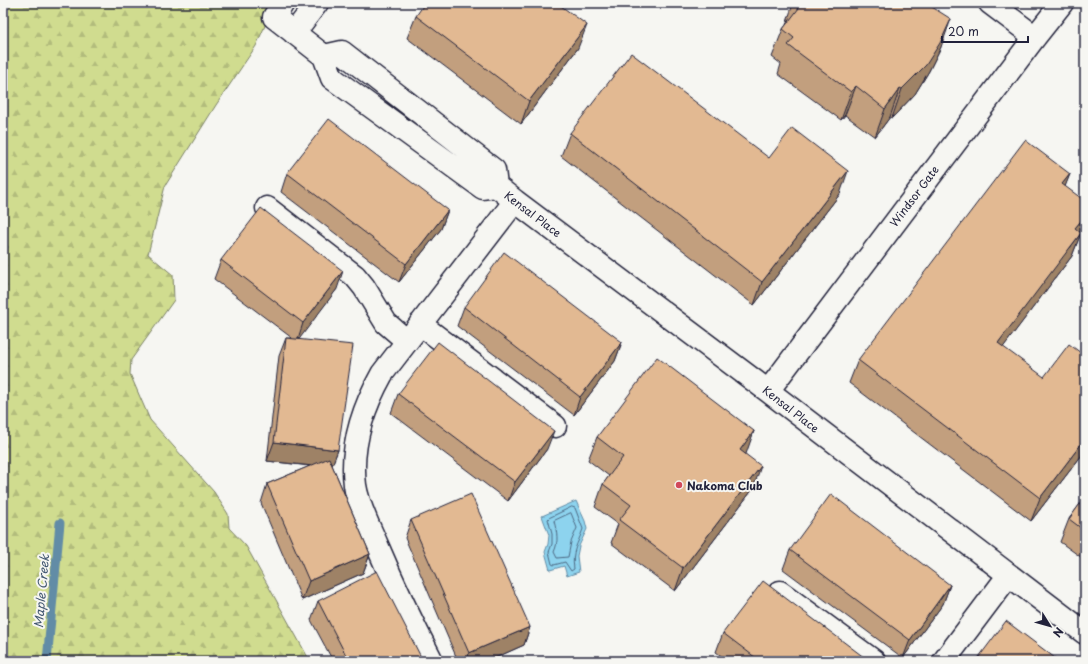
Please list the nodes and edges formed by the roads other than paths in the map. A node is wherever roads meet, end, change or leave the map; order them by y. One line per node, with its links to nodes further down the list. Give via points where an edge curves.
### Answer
1 (317, 3): 5 (street)
2 (990, 3): 6 (street)
3 (1062, 3): 6 (street, Windsor Gate)
4 (278, 10): 5 (street, Kensal Place)
5 (294, 33): 7 (street, Kensal Place, via 324,56 342,52 494,170 496,186)
6 (1035, 37): 10 (street, Windsor Gate)
7 (515, 201): 9 (street); 10 (street, Kensal Place)
8 (267, 208): 9 (street, via 355,276 386,323)
9 (413, 332): 11 (street); 15 (street, via 372,391 357,437 354,476 356,493 372,535)
10 (768, 391): 12 (street, Kensal Place)
11 (555, 426)
12 (1008, 576): 14 (street, Kensal Place); 17 (street)
13 (780, 592): 16 (street)
14 (1085, 633)
15 (432, 661)
16 (874, 661)
17 (944, 661)

